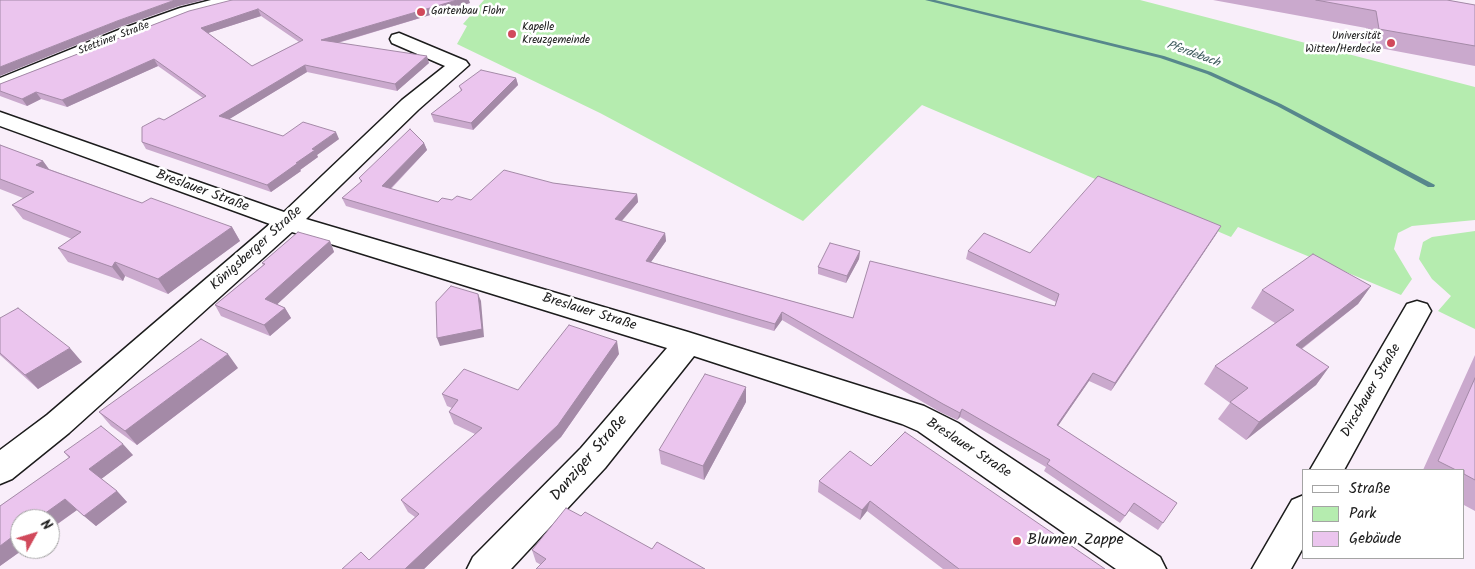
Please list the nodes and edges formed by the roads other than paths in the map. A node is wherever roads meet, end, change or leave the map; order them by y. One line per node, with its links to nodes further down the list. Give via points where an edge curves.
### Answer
1 (231, 0): 3 (street, Stettiner Straße, via 128,33)
2 (399, 39): 5 (street, Königsberger Straße, via 459,65 410,105)
3 (0, 86)
4 (0, 119): 5 (street, Breslauer Straße)
5 (288, 222): 7 (street, Breslauer Straße); 9 (street, Königsberger Straße, via 58,424)
6 (1417, 311): 8 (street, Dirschauer Straße)
7 (688, 343): 11 (street, Danziger Straße, via 593,458); 12 (street, Breslauer Straße, via 929,422)
8 (1328, 469)
9 (0, 470)
10 (1302, 515): 13 (street)
11 (486, 569)
12 (1147, 569)
13 (1271, 569)

